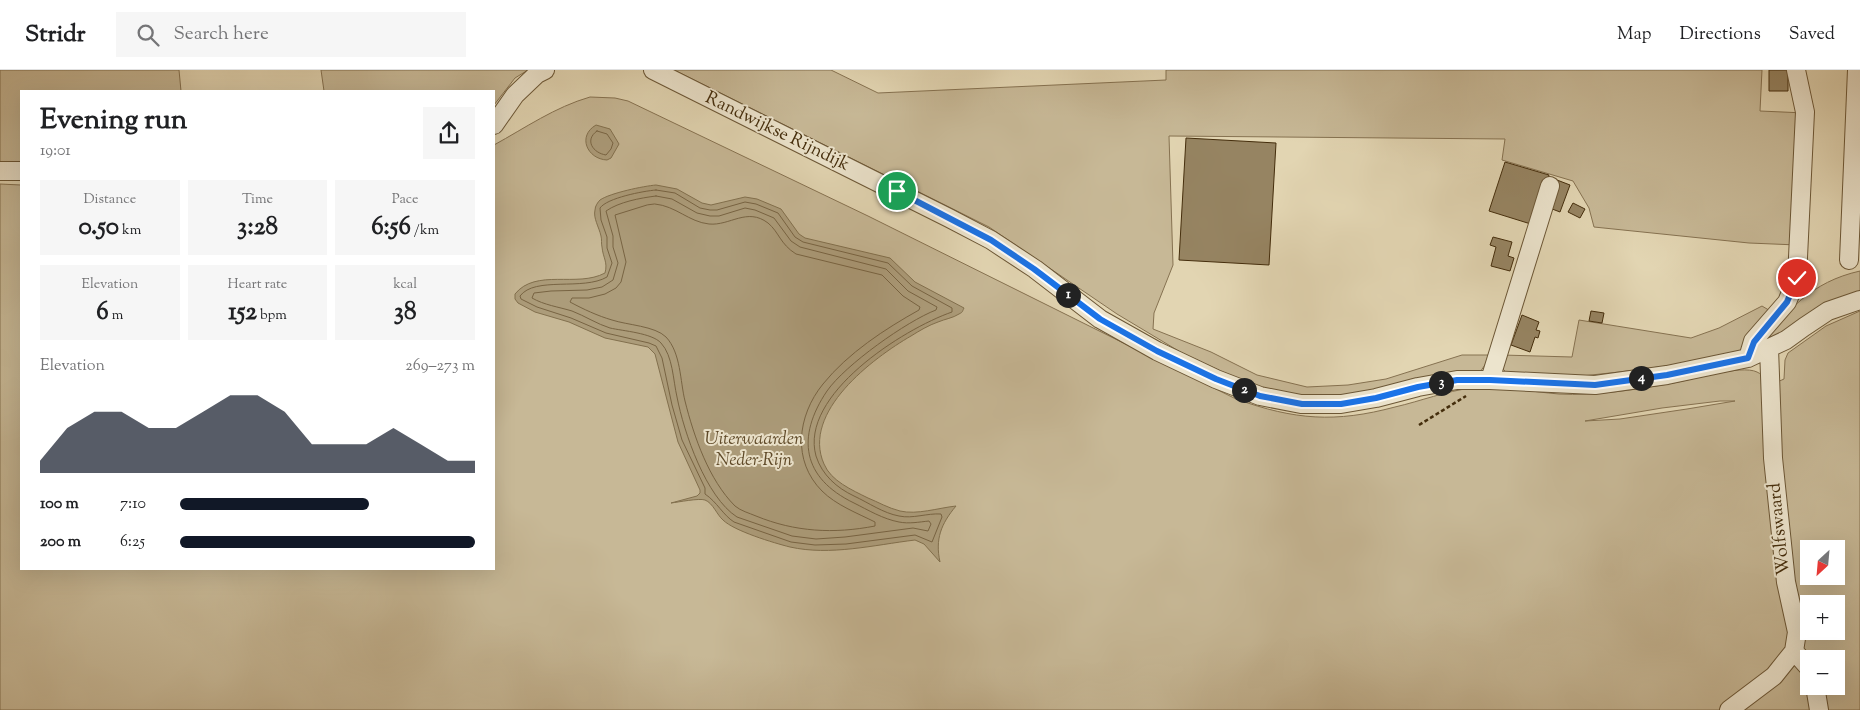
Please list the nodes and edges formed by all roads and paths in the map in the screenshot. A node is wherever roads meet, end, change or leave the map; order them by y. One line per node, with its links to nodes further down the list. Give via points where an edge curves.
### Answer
1 (545, 70): 5 (street, via 515,95)
2 (653, 70): 13 (street, Randwijkse Rijndijk, via 991,240 1100,319 1157,351 1260,396 1302,404 1341,404 1457,380)
3 (1796, 70): 12 (street, via 1805,112 1797,278 1787,302 1754,342)
4 (1857, 70): 9 (street)
5 (495, 124)
6 (0, 171): 7 (street)
7 (20, 171)
8 (1550, 186): 13 (street)
9 (1849, 260)
10 (1860, 300): 11 (street, Randwijkse Rijndijk, via 1828,311)
11 (1769, 348): 12 (street, Randwijkse Rijndijk); 16 (street, Wolfswaard, via 1772,458 1786,582 1797,632)
12 (1748, 358): 13 (street, Randwijkse Rijndijk, via 1667,375 1595,385)
13 (1490, 380)
14 (1470, 394): 15 (path)
15 (1418, 425)
16 (1794, 651): 17 (street); 19 (street, via 1774,676)
17 (1800, 658)
18 (1816, 695): 20 (street)
19 (1729, 710)
20 (1819, 710)

